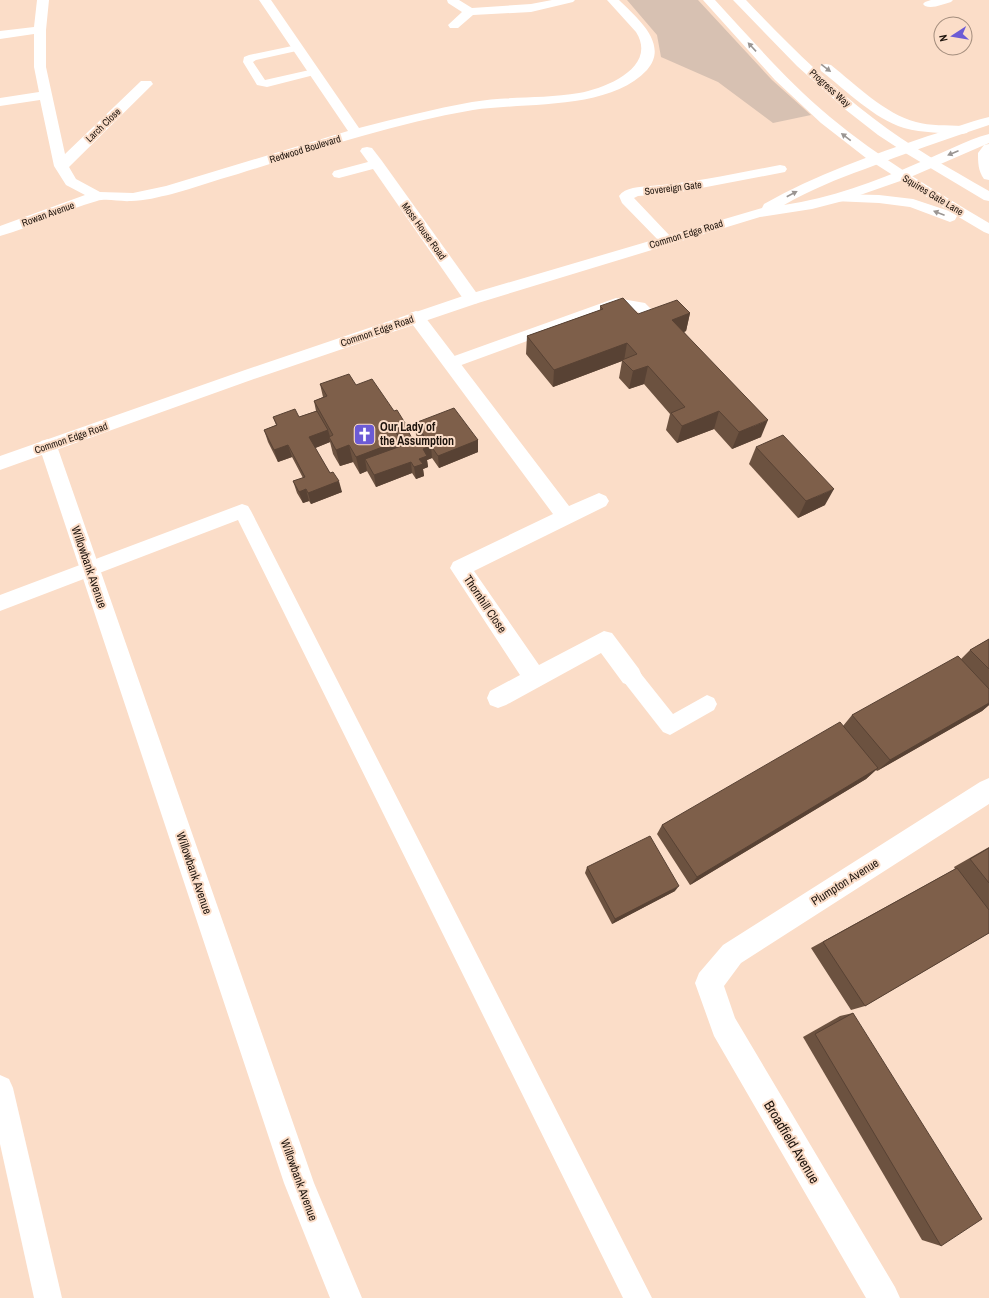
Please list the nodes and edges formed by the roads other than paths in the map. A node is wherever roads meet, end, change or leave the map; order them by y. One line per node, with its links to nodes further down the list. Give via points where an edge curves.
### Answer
1 (43, 0): 12 (street, Redwood Boulevard)
2 (265, 0): 15 (street)
3 (569, 0): 10 (street, via 530,8)
4 (613, 0): 22 (street, Redwood Boulevard, via 641,30 648,47 647,57 642,66 620,84 581,97 455,109)
5 (709, 0): 27 (street, one-way to 5, via 804,101)
6 (739, 0): 14 (street, Progress Way)
7 (947, 0): 9 (street)
8 (452, 1): 10 (street)
9 (929, 4)
10 (470, 12): 11 (street)
11 (454, 25)
12 (40, 30): 13 (street); 18 (street, Redwood Boulevard, via 40,66)
13 (0, 35)
14 (780, 42): 21 (street, one-way to 21, via 812,57 890,116 902,122 932,129); 24 (street, Progress Way, via 854,110)
15 (297, 48): 16 (street); 16 (lane, via 253,57 248,59 248,62 261,83 267,84)
16 (314, 72): 22 (street)
17 (146, 84): 30 (street, Larch Close)
18 (46, 95): 19 (street); 30 (street, Redwood Boulevard)
19 (0, 102)
20 (989, 121): 21 (street, Common Edge Road)
21 (962, 130): 24 (street, Common Edge Road)
22 (356, 133): 35 (street, Redwood Boulevard, via 169,190 133,197)
23 (989, 138): 28 (street, Common Edge Road, one-way to 28)
24 (906, 148): 27 (street, Common Edge Road); 28 (street, Progress Way)
25 (989, 148): 34 (street, via 985,153)
26 (368, 151): 29 (street, Moss House Road)
27 (877, 160): 33 (street, Squires Gate Lane); 38 (street, Common Edge Road, one-way to 27, via 797,191)
28 (931, 163): 33 (street, Common Edge Road); 36 (street)
29 (376, 164): 32 (street); 42 (street, Moss House Road)
30 (61, 166): 35 (street, Redwood Boulevard, via 71,182)
31 (780, 169): 41 (street, Sovereign Gate, via 682,188 635,192 626,196)
32 (339, 174)
33 (901, 176): 37 (street, Common Edge Road); 39 (street, Squires Gate Lane)
34 (989, 176)
35 (97, 196): 40 (street, Rowan Avenue)
36 (989, 197)
37 (838, 198): 38 (street, Common Edge Road, via 812,205); 39 (street, one-way to 37, via 913,203)
38 (758, 213): 41 (street, Common Edge Road)
39 (989, 230)
40 (0, 231)
41 (666, 240): 42 (street, Common Edge Road)
42 (472, 299): 43 (street, Common Edge Road)
43 (416, 317): 45 (street); 46 (street, Common Edge Road)
44 (652, 317): 45 (lane, via 640,306 616,303)
45 (451, 363): 49 (street)
46 (48, 446): 47 (street, Common Edge Road); 50 (street, Willowbank Avenue)
47 (0, 463)
48 (599, 501): 49 (street, Thornhill Close)
49 (566, 517): 53 (street, Thornhill Close, via 460,568)
50 (90, 568): 51 (lane); 60 (street, Willowbank Avenue, via 299,1182); 61 (lane, via 242,511)
51 (0, 604)
52 (632, 676): 53 (street, via 604,640); 55 (lane, via 670,726)
53 (535, 678): 54 (street)
54 (498, 698)
55 (707, 704)
56 (989, 790): 57 (street, Plumpton Avenue, via 732,954)
57 (709, 983): 62 (street, Broadfield Avenue, via 724,1026)
58 (0, 1088): 59 (lane)
59 (48, 1298)
60 (346, 1298)
61 (638, 1298)
62 (884, 1298)

